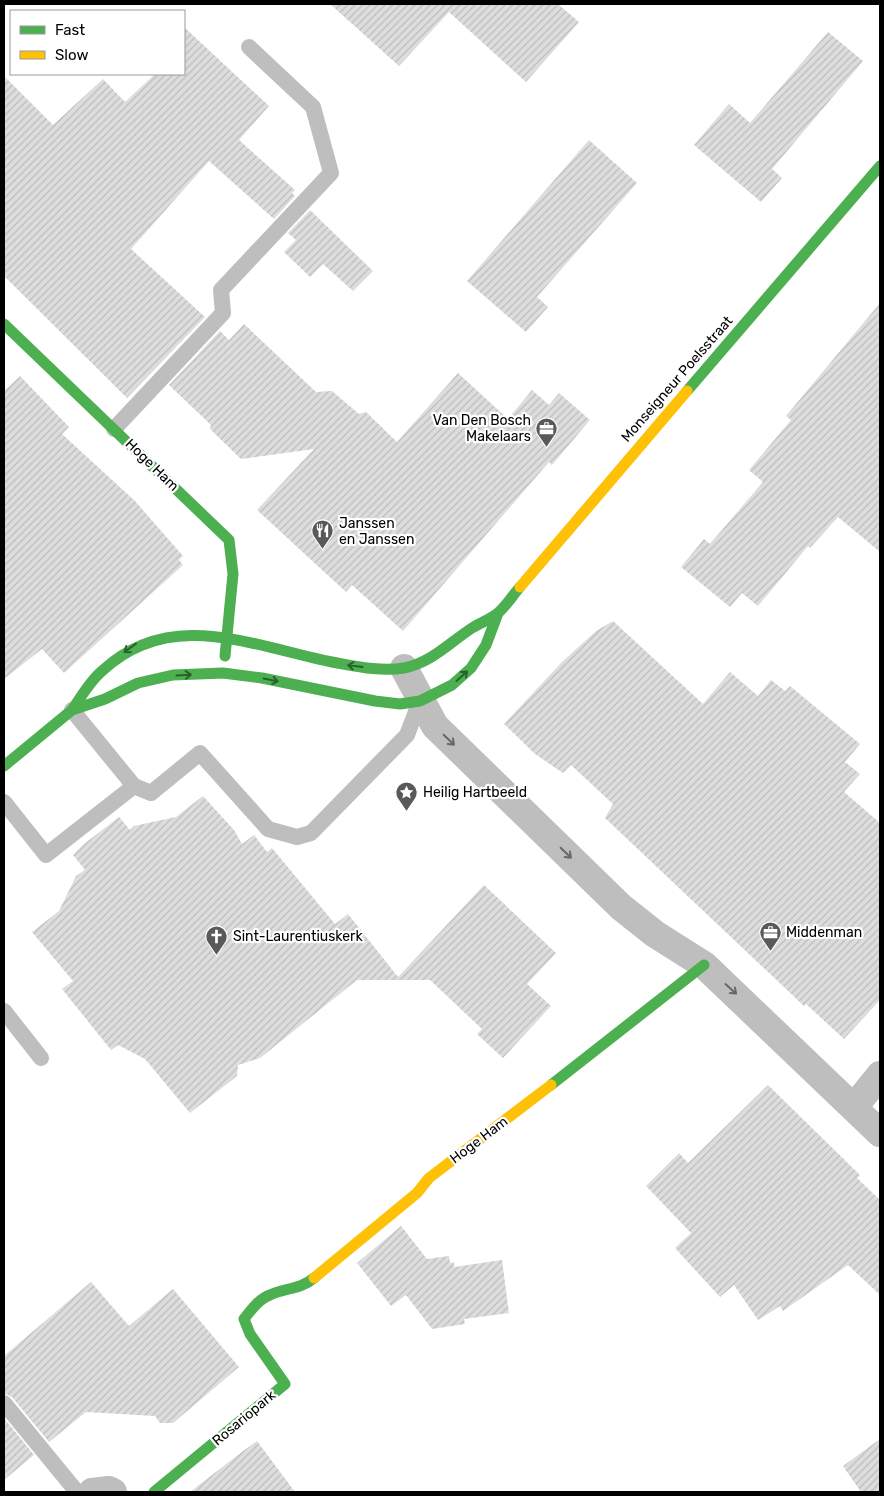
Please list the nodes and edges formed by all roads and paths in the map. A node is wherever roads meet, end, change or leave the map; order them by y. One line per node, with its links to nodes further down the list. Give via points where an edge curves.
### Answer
1 (249, 47): 4 (lane, via 313,107 331,173 221,290 223,313)
2 (880, 166): 5 (main road, Monseigneur Poelsstraat)
3 (4, 324): 4 (main road, Hoge Ham)
4 (114, 429): 6 (main road, Hoge Ham, via 229,540 233,574)
5 (498, 613): 7 (main road, Monseigneur Poelsstraat, via 471,629 439,655); 9 (main road, Monseigneur Poelsstraat, one-way to 5, via 452,685 471,668 486,645)
6 (228, 638): 7 (main road, one-way to 6, via 371,668 330,662); 8 (main road, Hoge Ham); 10 (main road, one-way to 10, via 195,633 168,634 135,644 84,689)
7 (404, 668): 9 (street)
8 (223, 673): 9 (main road, one-way to 9, via 375,701 400,704); 10 (main road, one-way to 8, via 138,683 173,675)
9 (420, 701): 12 (lane, via 407,735 311,833 297,837 268,829 200,753 151,793); 14 (street, one-way to 14, via 435,726 621,907 655,934)
10 (72, 710): 11 (main road); 12 (lane)
11 (4, 766)
12 (134, 786): 13 (lane, via 46,855)
13 (4, 802)
14 (704, 965): 18 (street, one-way to 18); 20 (main road, Hoge Ham, via 430,1178 417,1193 305,1285 269,1295)
15 (4, 1011): 16 (lane)
16 (41, 1058)
17 (880, 1076): 18 (street)
18 (854, 1107): 19 (street)
19 (880, 1133)
20 (253, 1307): 25 (main road, Rosariopark, via 244,1319 250,1334 285,1384)
21 (4, 1403): 22 (lane)
22 (77, 1492)
23 (92, 1492): 24 (street)
24 (114, 1492)
25 (154, 1492)

